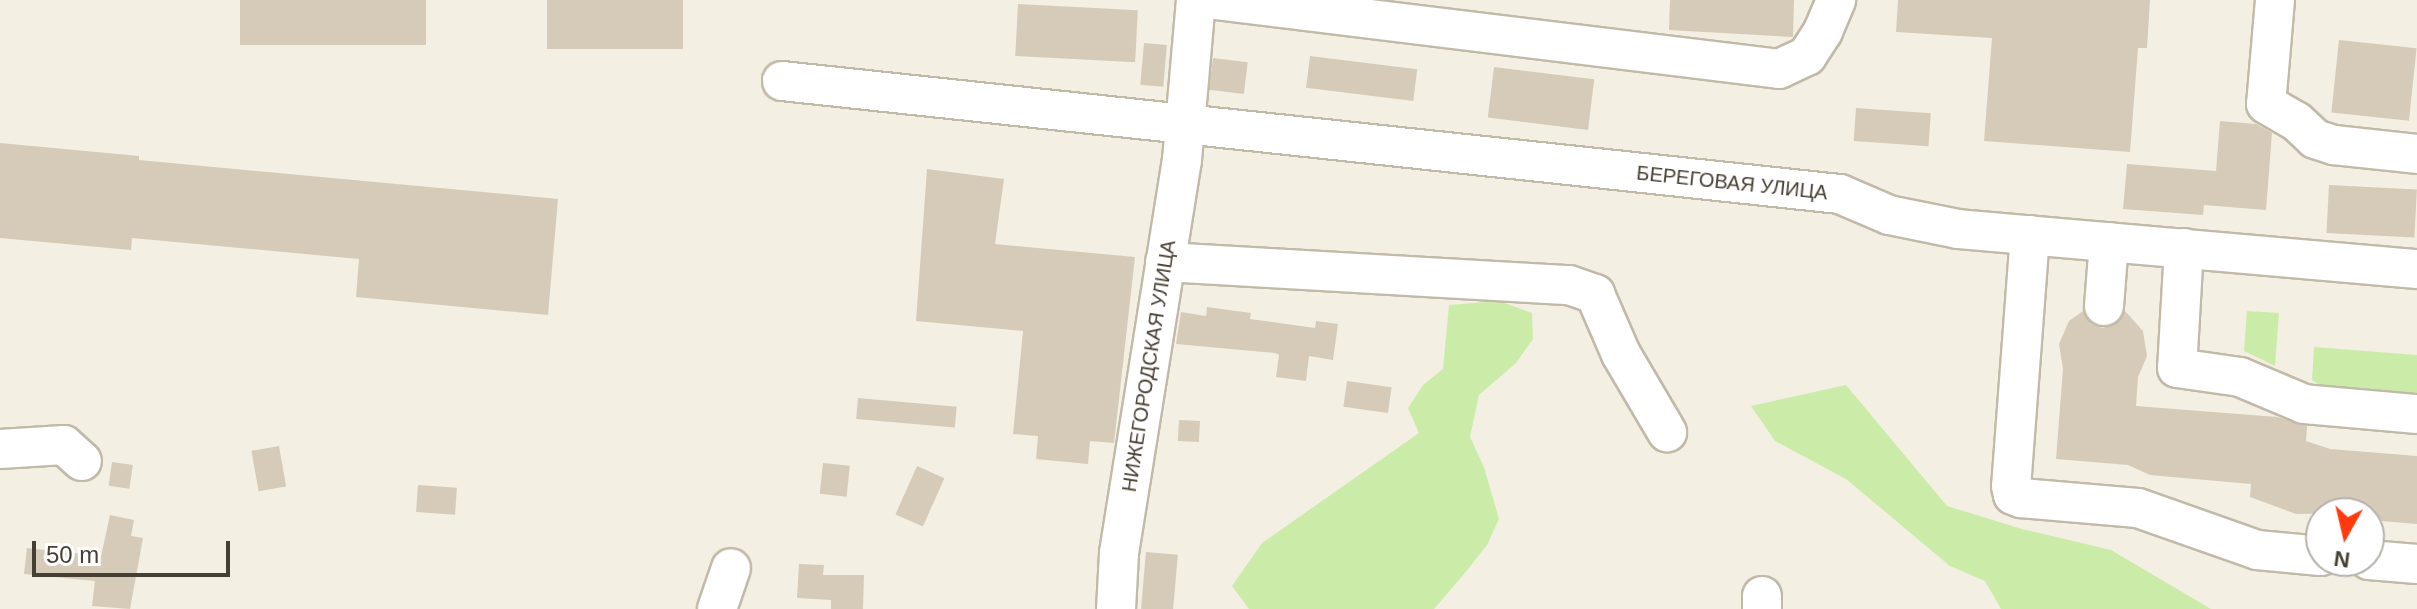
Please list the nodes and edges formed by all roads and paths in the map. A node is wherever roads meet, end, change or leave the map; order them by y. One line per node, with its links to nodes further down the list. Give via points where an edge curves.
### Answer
1 (1196, 0): 6 (street, НИЖЕГОРОДСКАЯ УЛИЦА)
2 (1215, 0): 3 (street, via 1779,69 1807,56)
3 (1836, 0)
4 (2275, 0): 7 (street, via 2266,104 2315,139)
5 (782, 81): 6 (street, БЕРЕГОВАЯ УЛИЦА)
6 (1186, 124): 8 (street, БЕРЕГОВАЯ УЛИЦА, via 1840,194 1889,215 1958,229); 11 (street, НИЖЕГОРОДСКАЯ УЛИЦА)
7 (2417, 154)
8 (2030, 235): 9 (street, БЕРЕГОВАЯ УЛИЦА); 18 (street, via 2013,495 2138,508 2257,550)
9 (2109, 242): 10 (street, БЕРЕГОВАЯ УЛИЦА); 13 (street)
10 (2184, 248): 12 (street, БЕРЕГОВАЯ УЛИЦА); 14 (street, via 2177,368 2240,377 2304,404)
11 (1165, 262): 15 (street, via 1569,285 1595,294 1621,354); 23 (street, НИЖЕГОРОДСКАЯ УЛИЦА, via 1119,553)
12 (2417, 269)
13 (2104, 306)
14 (2417, 414)
15 (1667, 432)
16 (0, 449): 17 (street, via 64,445)
17 (82, 461)
18 (2305, 554)
19 (2385, 561): 20 (street)
20 (2417, 564)
21 (731, 568): 22 (street)
22 (717, 609)
23 (1116, 609)

